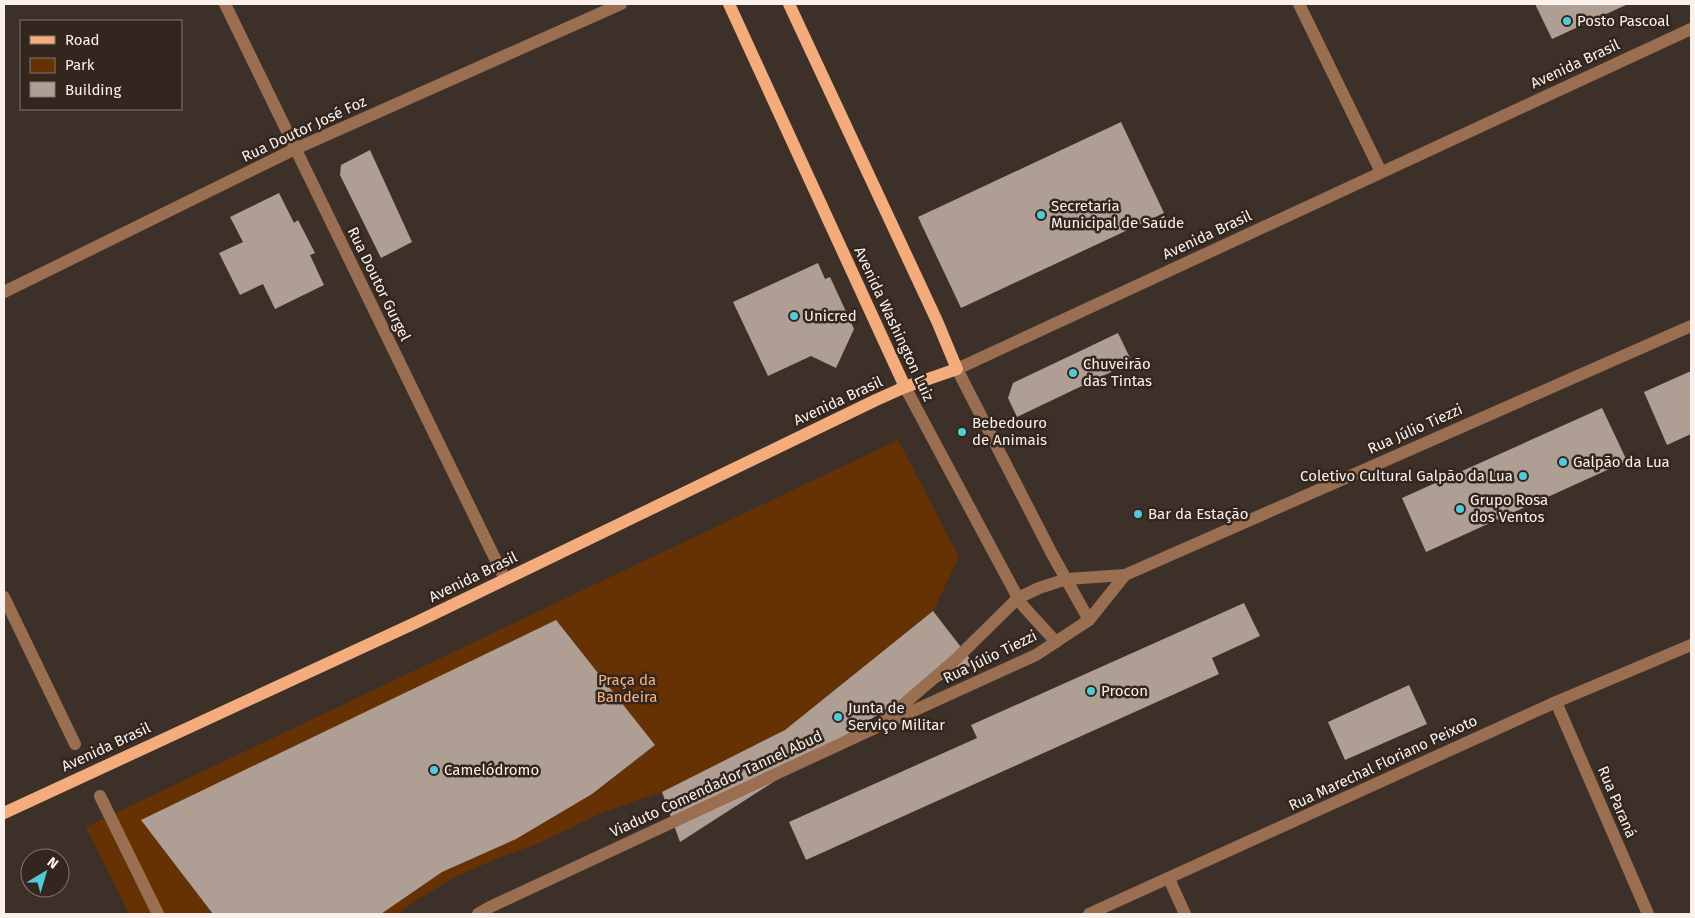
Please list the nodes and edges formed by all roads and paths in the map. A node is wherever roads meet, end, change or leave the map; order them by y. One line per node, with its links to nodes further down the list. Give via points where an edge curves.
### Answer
1 (225, 4): 7 (street, Rua Doutor Gurgel)
2 (621, 4): 7 (street, Rua Doutor José Foz)
3 (729, 4): 12 (main road, Avenida Washington Luiz)
4 (789, 4): 11 (main road)
5 (1299, 4): 8 (street)
6 (1691, 29): 8 (street, Avenida Brasil)
7 (295, 149): 9 (street, Rua Doutor José Foz); 14 (street, Rua Doutor Gurgel)
8 (1381, 172): 11 (street, Avenida Brasil)
9 (4, 292)
10 (1691, 326): 13 (street, Rua Júlio Tiezzi)
11 (957, 369): 12 (main road, Avenida Brasil); 15 (street)
12 (904, 387): 14 (main road, Avenida Brasil); 17 (street, Avenida Washington Luiz)
13 (1124, 575): 15 (street, Rua Júlio Tiezzi); 18 (street, Rua Júlio Tiezzi)
14 (506, 579): 25 (main road, Avenida Brasil)
15 (1066, 579): 17 (street, Rua Júlio Tiezzi); 18 (street)
16 (4, 597): 23 (street)
17 (1018, 598): 19 (street, Avenida Washington Luiz); 22 (street, Viaduto Comendador Tannel Abud, via 956,660)
18 (1089, 620): 19 (street, Rua Júlio Tiezzi)
19 (1056, 642): 22 (street, Rua Júlio Tiezzi, via 1036,655)
20 (1691, 645): 21 (street, Rua Marechal Floriano Peixoto)
21 (1556, 702): 26 (street, Rua Marechal Floriano Peixoto); 31 (street, Rua Paraná)
22 (877, 727): 28 (street, Viaduto Comendador Tannel Abud)
23 (75, 744)
24 (100, 796): 27 (street)
25 (4, 813)
26 (1169, 879): 29 (street, Rua Marechal Floriano Peixoto); 30 (street)
27 (158, 914)
28 (478, 914)
29 (1089, 914)
30 (1185, 914)
31 (1648, 914)

